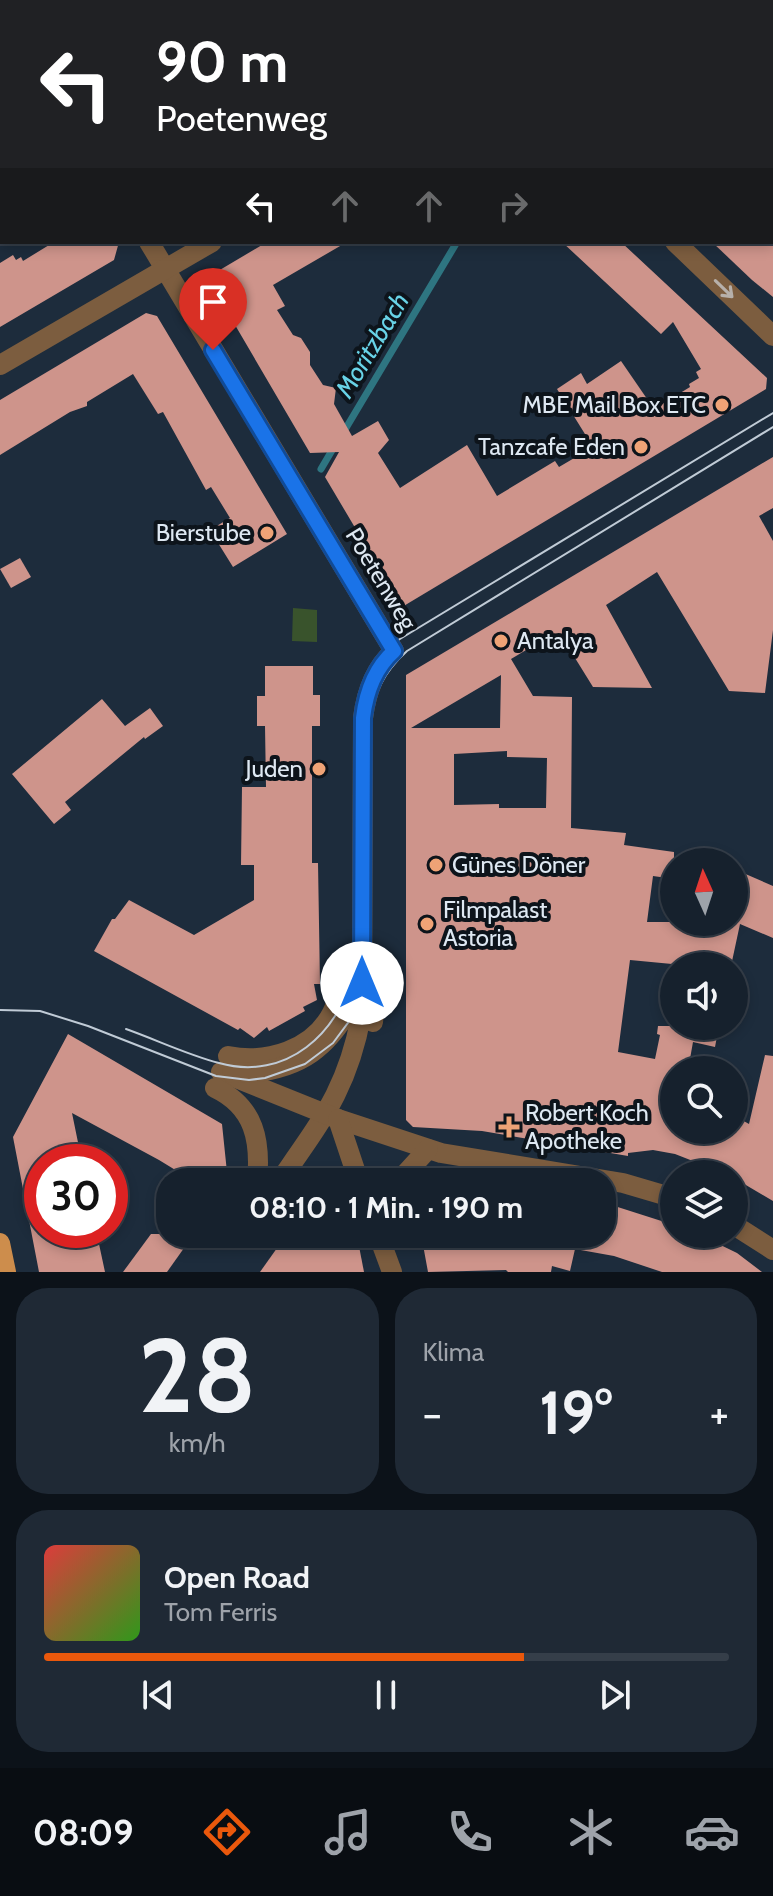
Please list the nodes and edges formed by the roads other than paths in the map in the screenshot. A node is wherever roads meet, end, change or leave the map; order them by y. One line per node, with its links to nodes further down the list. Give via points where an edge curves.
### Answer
1 (150, 244): 4 (street, Poetenweg)
2 (209, 244): 4 (street)
3 (677, 244): 5 (street, one-way to 5)
4 (165, 269): 6 (street); 7 (street, Poetenweg, via 394,651 372,682 363,718)
5 (773, 336)
6 (0, 365)
7 (361, 983): 8 (street, via 319,1032 292,1051); 10 (street, via 357,1043); 10 (street, via 335,1031 300,1061 275,1070 221,1072)
8 (228, 1056)
9 (215, 1088): 12 (street, via 246,1111 255,1131)
10 (333, 1116): 11 (street); 13 (street); 14 (street); 15 (street)
11 (434, 1151): 16 (street); 17 (street)
12 (257, 1168)
13 (290, 1168)
14 (302, 1168)
15 (353, 1168)
16 (414, 1168)
17 (660, 1194)
18 (748, 1234): 21 (street)
19 (0, 1243): 22 (main road)
20 (383, 1248): 23 (street)
21 (773, 1250)
22 (6, 1272)
23 (392, 1272)

